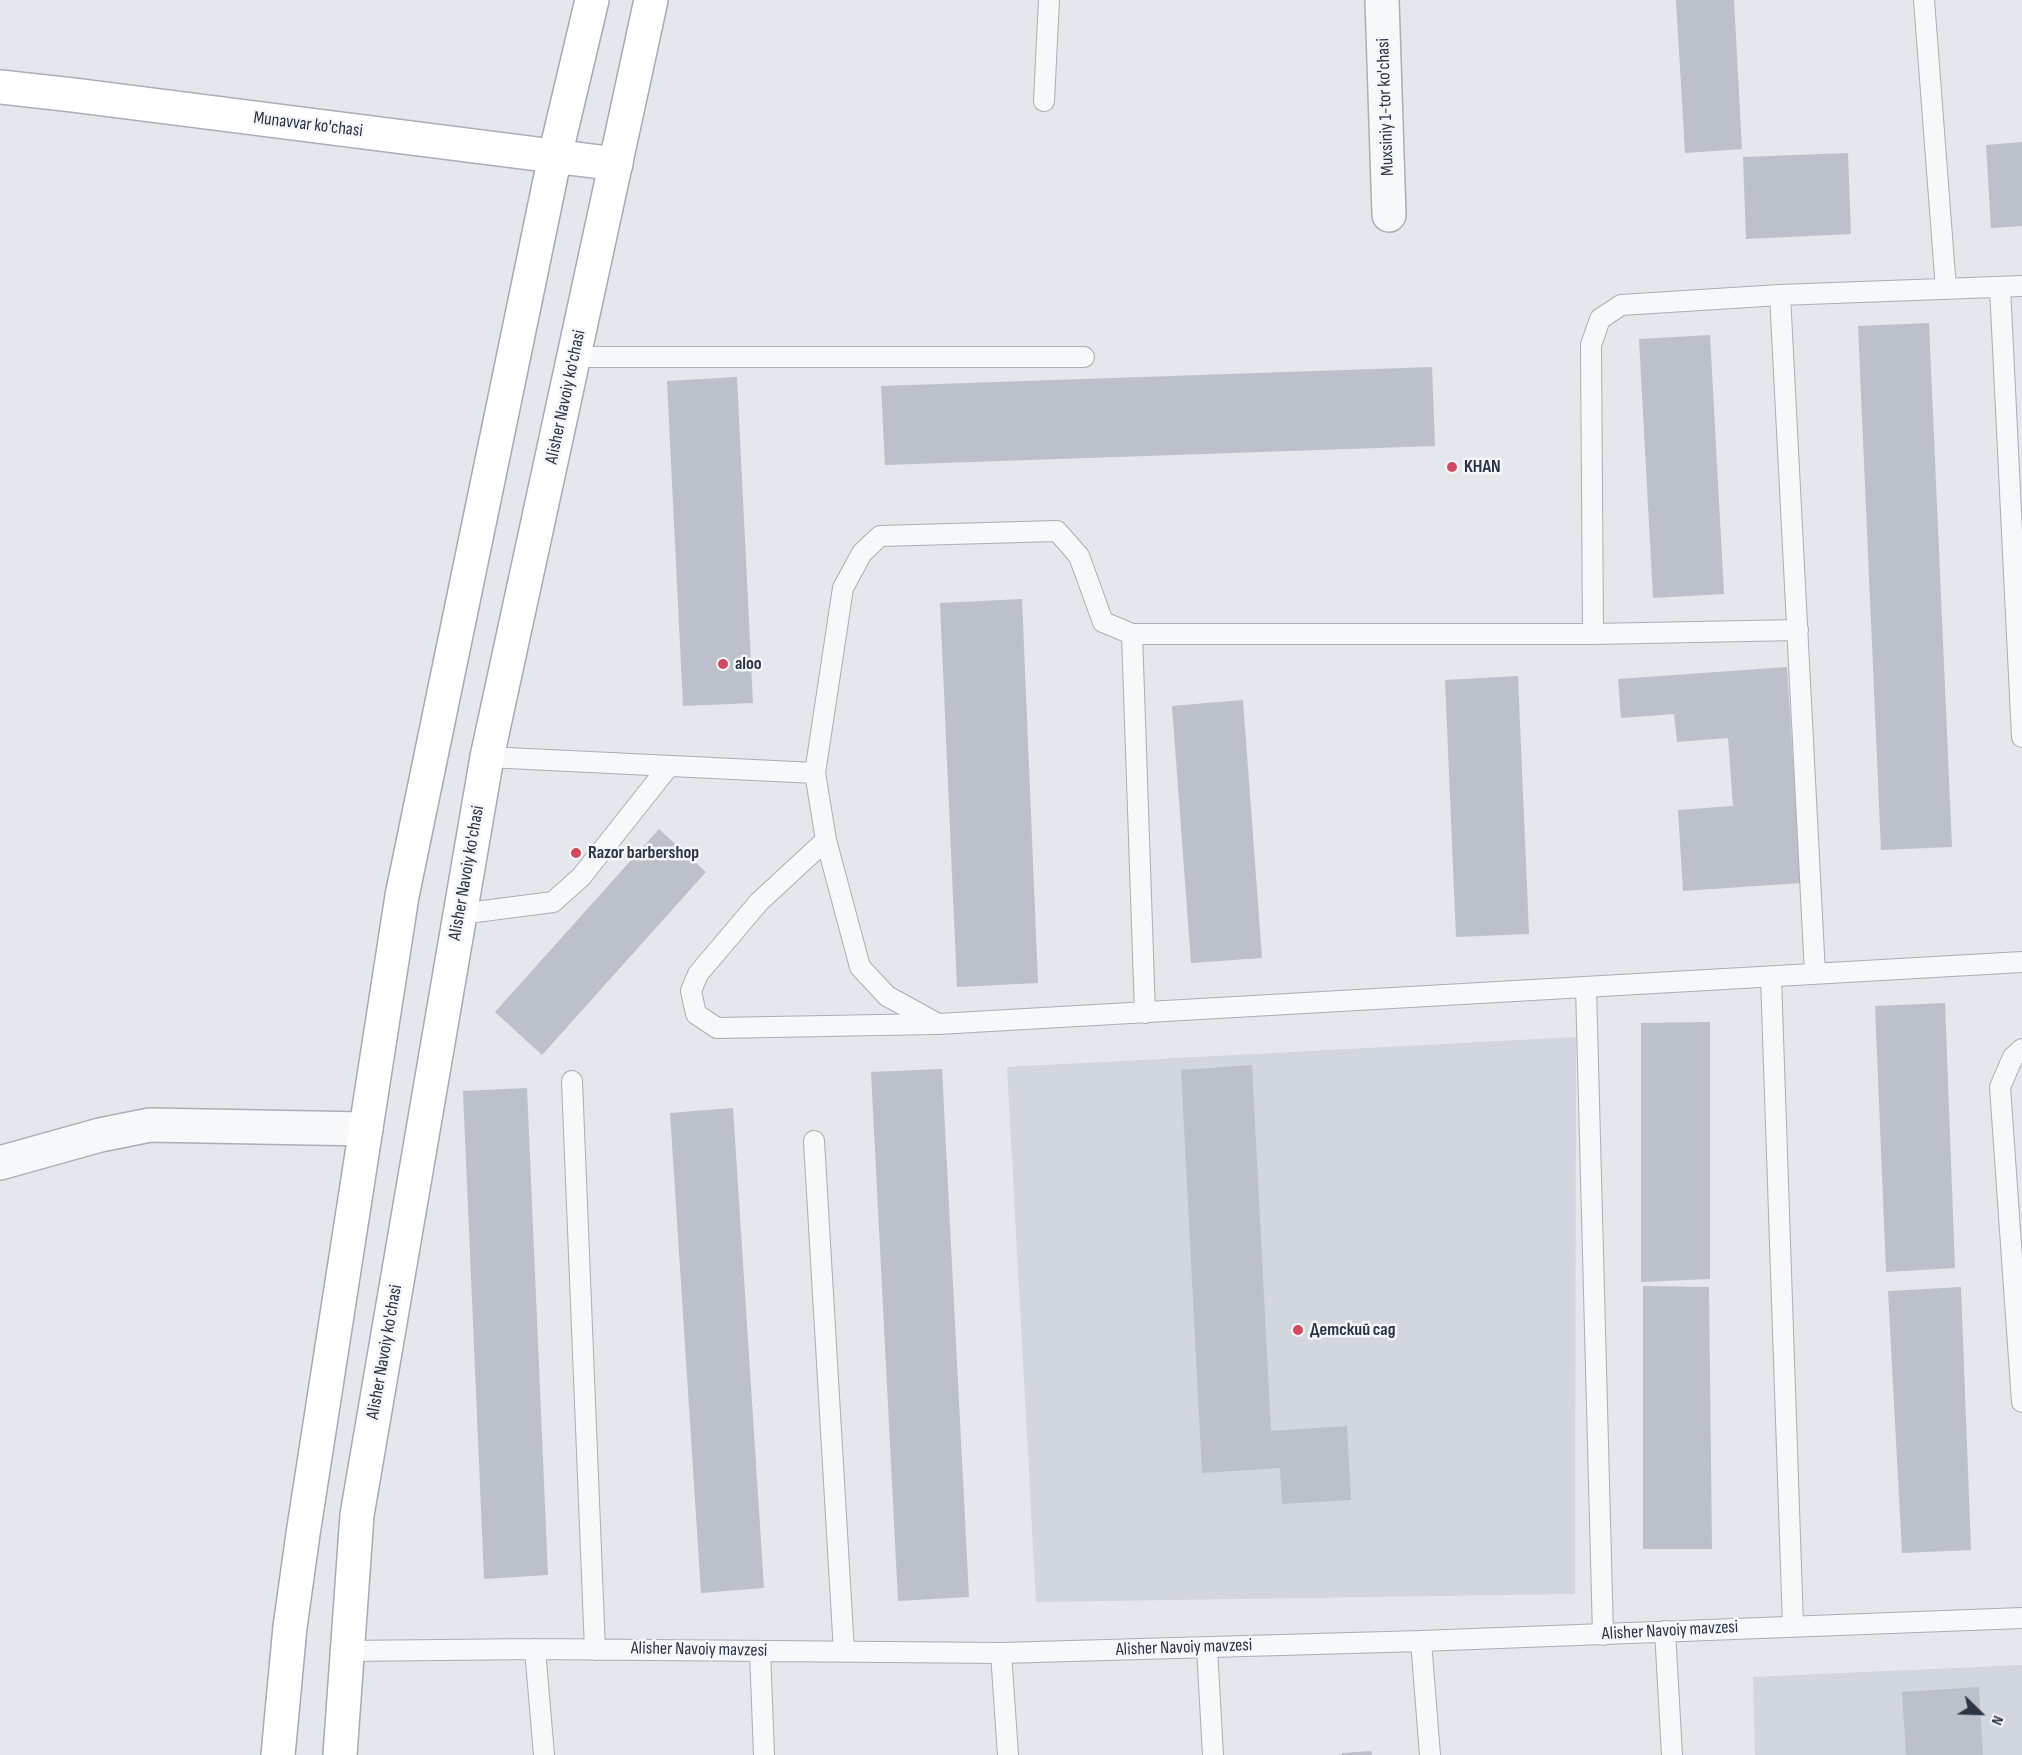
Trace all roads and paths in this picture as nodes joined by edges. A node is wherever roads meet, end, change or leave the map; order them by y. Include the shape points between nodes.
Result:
1 (592, 0) edge
2 (651, 0) edge
3 (1049, 0) edge
4 (1382, 0) edge
5 (1924, 0) edge
6 (0, 87) edge
7 (1044, 100) dead end
8 (555, 156) junction
9 (616, 164) junction
10 (1389, 215) dead end
11 (2022, 286) edge
12 (2000, 287) junction
13 (1946, 289) junction
14 (1780, 295) junction
15 (574, 357) junction
16 (1084, 357) dead end
17 (1798, 630) junction
18 (1132, 634) junction
19 (1593, 634) junction
20 (2022, 737) edge
21 (487, 757) junction
22 (669, 766) junction
23 (815, 773) junction
24 (826, 840) junction
25 (460, 914) junction
26 (2022, 962) edge
27 (1815, 974) junction
28 (1771, 976) junction
29 (1586, 987) junction
30 (1144, 1013) junction
31 (938, 1024) junction
32 (2022, 1049) edge
33 (572, 1081) dead end
34 (366, 1129) junction
35 (814, 1141) dead end
36 (0, 1163) edge
37 (2022, 1402) edge
38 (2022, 1618) edge
39 (1793, 1626) junction
40 (1665, 1630) junction
41 (1603, 1635) junction
42 (1420, 1641) junction
43 (1207, 1648) junction
44 (535, 1649) junction
45 (595, 1650) junction
46 (346, 1651) junction
47 (760, 1651) junction
48 (844, 1652) junction
49 (1001, 1653) junction
50 (278, 1755) edge
51 (340, 1755) edge
52 (544, 1755) edge
53 (764, 1755) edge
54 (1008, 1755) edge
55 (1213, 1755) edge
56 (1430, 1755) edge
57 (1672, 1755) edge

1 - 8 main road
2 - 9 main road, Alisher Navoiy ko'chasi
3 - 7 lane
4 - 10 street, Muxsiniy 1-tor ko'chasi
5 - 13 lane
6 - 8 main road, Munavvar ko'chasi
8 - 9 main road, Munavvar ko'chasi
8 - 34 main road via 402,896
9 - 15 main road, Alisher Navoiy ko'chasi
11 - 12 lane
12 - 13 lane
12 - 20 lane
13 - 14 lane
14 - 17 lane
14 - 19 lane via 1621,305 1600,319 1591,345
15 - 16 lane
15 - 21 main road, Alisher Navoiy ko'chasi
17 - 19 lane
17 - 27 lane
18 - 19 lane
18 - 23 lane via 1103,622 1079,556 1057,531 880,536 862,553 843,588
18 - 30 lane
21 - 22 lane
21 - 25 main road, Alisher Navoiy ko'chasi
22 - 23 lane
22 - 25 lane via 581,877 553,902
23 - 24 lane
24 - 31 lane via 860,967 887,996
24 - 31 lane via 759,902 698,974 691,991 696,1014 717,1028
25 - 46 main road, Alisher Navoiy ko'chasi via 357,1515
26 - 27 lane
27 - 28 lane
28 - 29 lane
28 - 39 lane
29 - 30 lane
29 - 41 lane
30 - 31 lane
32 - 37 lane via 2013,1057 2000,1087
33 - 45 lane
34 - 36 street via 150,1125
34 - 50 main road via 290,1627
35 - 48 lane
38 - 39 lane, Alisher Navoiy mavzesi
39 - 40 lane, Alisher Navoiy mavzesi
40 - 41 lane, Alisher Navoiy mavzesi
40 - 57 lane
41 - 42 lane, Alisher Navoiy mavzesi
42 - 43 lane, Alisher Navoiy mavzesi
42 - 56 lane
43 - 49 lane, Alisher Navoiy mavzesi
43 - 55 lane
44 - 45 lane, Alisher Navoiy mavzesi
44 - 46 lane, Alisher Navoiy mavzesi
44 - 52 lane
45 - 47 lane, Alisher Navoiy mavzesi
46 - 51 main road, Alisher Navoiy ko'chasi
47 - 48 lane, Alisher Navoiy mavzesi
47 - 53 lane
48 - 49 lane, Alisher Navoiy mavzesi
49 - 54 lane

